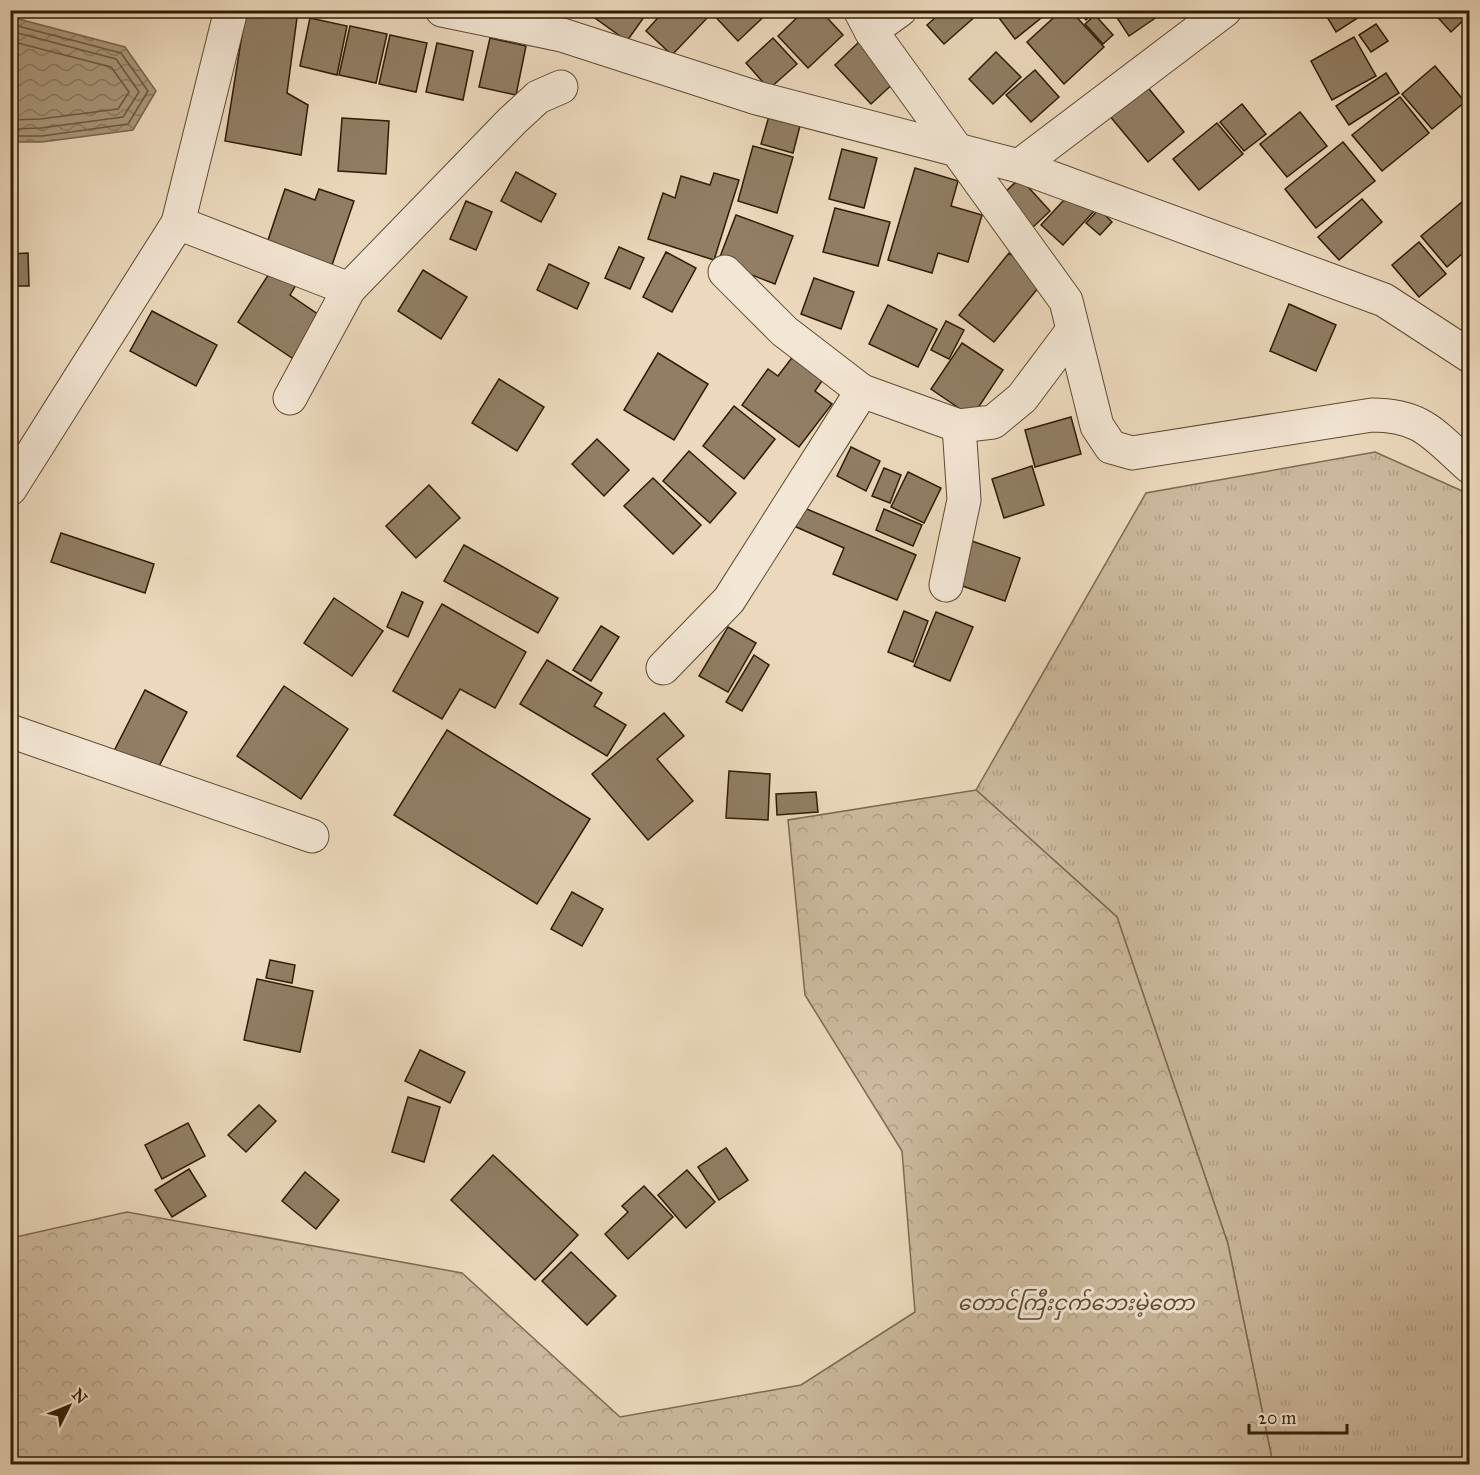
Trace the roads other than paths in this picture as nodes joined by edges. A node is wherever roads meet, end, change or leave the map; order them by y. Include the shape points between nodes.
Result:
1 (231, 10) edge
2 (441, 10) edge
3 (900, 10) edge
4 (1225, 10) edge
5 (865, 21) edge
6 (561, 87) dead end
7 (957, 150) junction
8 (1019, 166) junction
9 (178, 223) junction
10 (725, 272) dead end
11 (349, 289) junction
12 (1073, 330) junction
13 (1467, 351) edge
14 (862, 391) junction
15 (290, 398) dead end
16 (959, 426) junction
17 (1470, 467) edge
18 (10, 489) edge
19 (946, 585) dead end
20 (663, 668) dead end
21 (10, 731) edge
22 (312, 836) dead end

1 - 9 street
2 - 7 street via 562,35 758,98
3 - 5 street
4 - 8 street
5 - 7 street
6 - 11 street via 538,97 512,121
7 - 8 street
7 - 12 street via 1066,301
8 - 13 street via 1384,300
9 - 11 street
9 - 18 street
10 - 14 street via 784,331
11 - 15 street
12 - 16 street via 1022,398 993,422
12 - 17 street via 1097,426 1111,447 1132,453 1372,415 1396,415 1422,424
14 - 16 street
14 - 20 street via 729,600
16 - 19 street via 964,500
21 - 22 street

